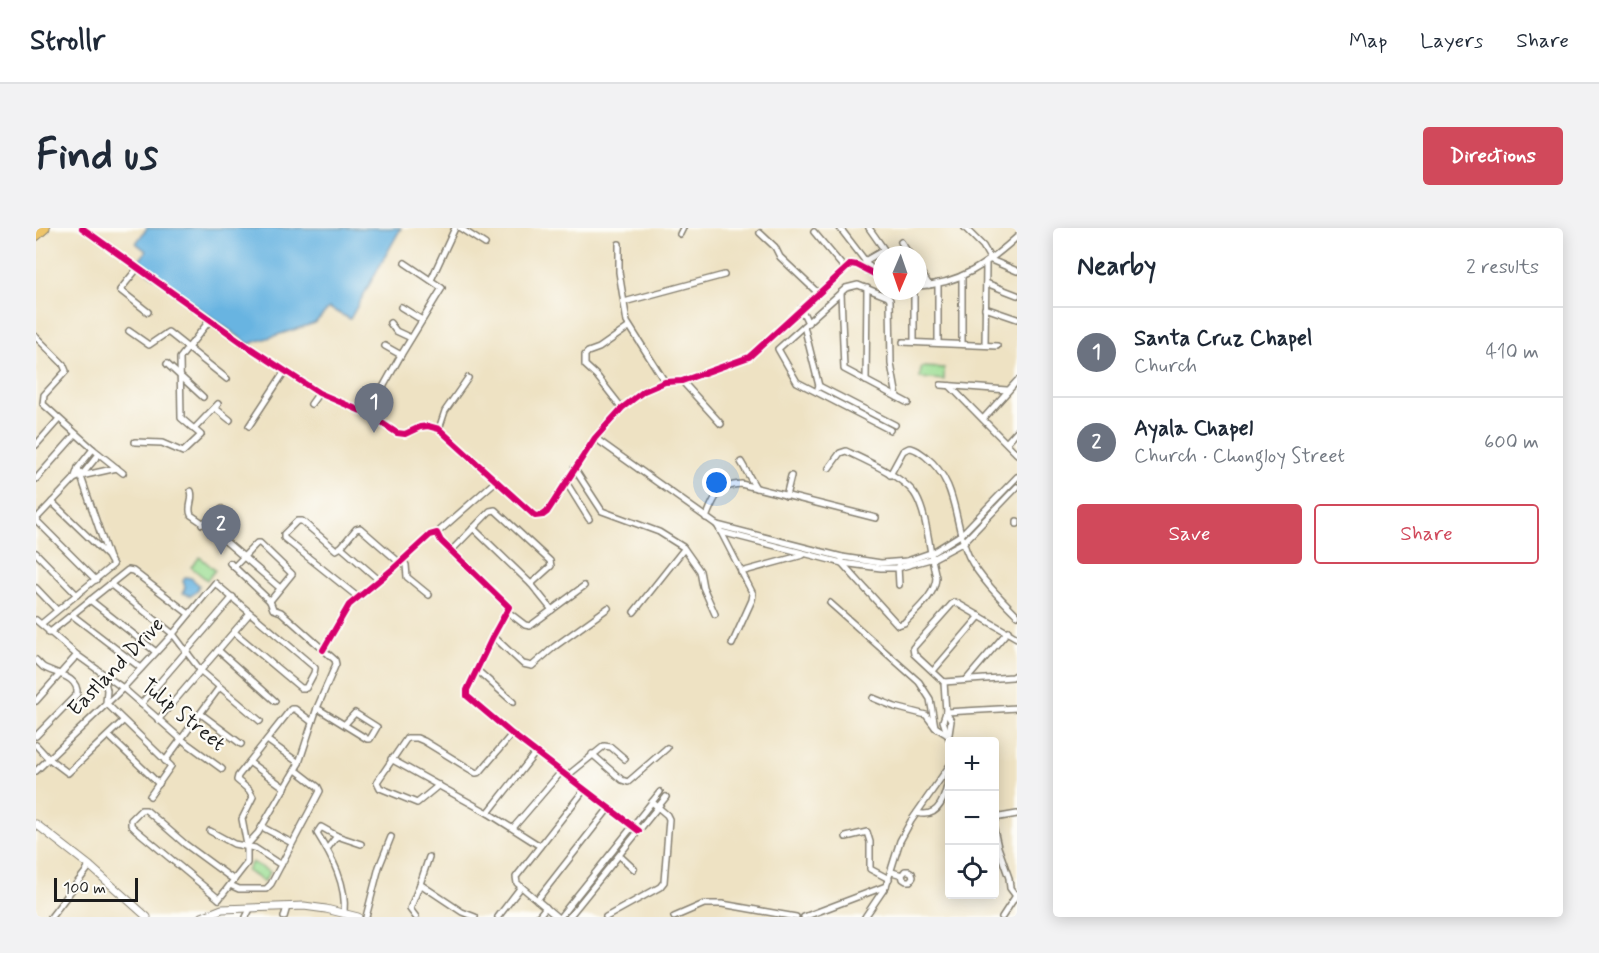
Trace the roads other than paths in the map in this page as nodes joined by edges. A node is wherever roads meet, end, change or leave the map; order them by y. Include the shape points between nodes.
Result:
1 (45, 228) edge
2 (82, 228) edge
3 (455, 228) edge
4 (460, 228) edge
5 (683, 228) edge
6 (840, 228) edge
7 (879, 228) edge
8 (965, 228) edge
9 (871, 231) edge
10 (814, 232) dead end
11 (760, 233) dead end
12 (680, 234) dead end
13 (36, 236) edge
14 (1017, 237) edge
15 (901, 242) dead end
16 (485, 244) dead end
17 (619, 244) dead end
18 (882, 246) edge
19 (904, 246) edge
20 (873, 258) edge
21 (865, 261) junction
22 (989, 262) junction
23 (405, 263) dead end
24 (137, 269) junction
25 (845, 269) junction
26 (873, 270) edge
27 (1017, 271) edge
28 (873, 273) edge
29 (724, 275) dead end
30 (962, 276) junction
31 (430, 280) junction
32 (927, 282) edge
33 (938, 283) junction
34 (986, 283) junction
35 (929, 285) joint
36 (867, 288) junction
37 (841, 292) junction
38 (818, 293) junction
39 (1017, 295) edge
40 (914, 300) edge
41 (624, 302) junction
42 (402, 307) dead end
43 (801, 308) junction
44 (985, 308) junction
45 (148, 312) dead end
46 (795, 314) junction
47 (1017, 319) edge
48 (210, 320) junction
49 (422, 320) junction
50 (390, 323) dead end
51 (804, 326) junction
52 (629, 327) junction
53 (129, 331) dead end
54 (36, 337) edge
55 (411, 338) junction
56 (903, 342) dead end
57 (914, 342) junction
58 (938, 344) junction
59 (962, 344) junction
60 (985, 345) junction
61 (385, 346) dead end
62 (996, 346) dead end
63 (189, 348) junction
64 (401, 355) junction
65 (167, 364) dead end
66 (285, 371) junction
67 (180, 375) junction
68 (468, 378) dead end
69 (227, 379) dead end
70 (682, 381) junction
71 (866, 381) junction
72 (1017, 381) edge
73 (665, 382) junction
74 (940, 386) dead end
75 (950, 386) junction
76 (817, 388) junction
77 (1007, 390) junction
78 (319, 393) junction
79 (203, 397) dead end
80 (897, 397) junction
81 (908, 403) dead end
82 (311, 404) dead end
83 (622, 408) junction
84 (368, 414) junction
85 (59, 419) junction
86 (983, 419) junction
87 (230, 420) dead end
88 (721, 424) dead end
89 (895, 425) dead end
90 (249, 426) dead end
91 (194, 429) junction
92 (439, 429) junction
93 (890, 430) dead end
94 (1017, 431) edge
95 (76, 434) junction
96 (595, 438) junction
97 (135, 442) dead end
98 (1006, 442) junction
99 (36, 445) edge
100 (93, 449) junction
101 (99, 454) junction
102 (1017, 454) edge
103 (741, 462) dead end
104 (78, 468) junction
105 (117, 468) junction
106 (574, 468) junction
107 (829, 468) dead end
108 (123, 473) dead end
109 (890, 475) junction
110 (81, 476) junction
111 (791, 476) dead end
112 (1017, 477) edge
113 (36, 479) edge
114 (74, 479) junction
115 (496, 481) junction
116 (566, 482) junction
117 (1017, 487) edge
118 (756, 488) junction
119 (190, 491) dead end
120 (786, 496) junction
121 (52, 502) junction
122 (993, 502) junction
123 (36, 506) edge
124 (998, 507) junction
125 (222, 509) dead end
126 (43, 511) junction
127 (706, 518) junction
128 (876, 518) dead end
129 (36, 519) edge
130 (590, 519) dead end
131 (202, 524) junction
132 (717, 525) junction
133 (473, 528) junction
134 (722, 532) junction
135 (437, 533) junction
136 (962, 534) junction
137 (964, 542) junction
138 (340, 547) junction
139 (684, 549) junction
140 (451, 551) junction
141 (806, 552) junction
142 (36, 553) edge
143 (108, 556) junction
144 (931, 556) junction
145 (243, 557) junction
146 (842, 560) junction
147 (402, 562) junction
148 (898, 565) junction
149 (741, 572) junction
150 (96, 580) junction
151 (379, 580) junction
152 (110, 584) junction
153 (531, 584) junction
154 (900, 585) dead end
155 (584, 586) dead end
156 (36, 588) edge
157 (280, 588) junction
158 (77, 595) junction
159 (429, 595) dead end
160 (233, 597) junction
161 (359, 598) junction
162 (90, 600) junction
163 (270, 601) junction
164 (830, 603) dead end
165 (608, 608) dead end
166 (57, 610) junction
167 (552, 610) junction
168 (508, 612) junction
169 (634, 612) dead end
170 (250, 613) junction
171 (189, 614) junction
172 (715, 614) dead end
173 (72, 615) junction
174 (1017, 615) edge
175 (980, 616) junction
176 (38, 622) edge
177 (1008, 631) junction
178 (234, 632) junction
179 (49, 633) junction
180 (173, 634) junction
181 (493, 636) junction
182 (1017, 638) edge
183 (732, 644) dead end
184 (218, 650) junction
185 (323, 650) junction
186 (156, 652) junction
187 (187, 653) junction
188 (77, 655) junction
189 (36, 660) edge
190 (141, 668) junction
191 (477, 670) junction
192 (201, 671) junction
193 (933, 671) junction
194 (103, 673) junction
195 (61, 674) junction
196 (1017, 674) edge
197 (967, 679) junction
198 (944, 682) junction
199 (123, 688) junction
200 (219, 688) junction
201 (873, 699) dead end
202 (275, 700) dead end
203 (36, 701) edge
204 (513, 702) dead end
205 (106, 703) junction
206 (141, 704) junction
207 (317, 708) junction
208 (1017, 708) edge
209 (946, 712) junction
210 (201, 714) junction
211 (158, 720) junction
212 (260, 721) dead end
213 (123, 722) junction
214 (312, 722) junction
215 (345, 724) junction
216 (935, 727) junction
217 (512, 734) junction
218 (36, 736) edge
219 (109, 736) junction
220 (949, 737) edge
221 (181, 739) junction
222 (267, 740) junction
223 (241, 744) dead end
224 (36, 745) edge
225 (668, 748) dead end
226 (536, 752) junction
227 (592, 754) junction
228 (48, 758) junction
229 (391, 759) junction
230 (625, 759) dead end
231 (165, 760) junction
232 (249, 762) junction
233 (299, 763) junction
234 (222, 769) dead end
235 (296, 770) junction
236 (36, 771) edge
237 (945, 772) edge
238 (564, 774) junction
239 (159, 784) junction
240 (439, 785) junction
241 (285, 788) junction
242 (584, 790) junction
243 (660, 792) dead end
244 (150, 796) dead end
245 (666, 797) dead end
246 (945, 801) edge
247 (652, 802) junction
248 (658, 807) junction
249 (609, 808) junction
250 (488, 813) junction
251 (917, 813) junction
252 (1017, 814) edge
253 (999, 817) edge
254 (36, 824) edge
255 (262, 826) junction
256 (632, 826) junction
257 (513, 828) junction
258 (210, 831) dead end
259 (639, 831) junction
260 (337, 836) junction
261 (391, 837) dead end
262 (846, 837) dead end
263 (292, 843) junction
264 (361, 844) dead end
265 (248, 845) junction
266 (998, 845) edge
267 (540, 846) junction
268 (327, 849) junction
269 (429, 856) dead end
270 (620, 856) junction
271 (281, 865) junction
272 (90, 866) junction
273 (634, 868) dead end
274 (892, 872) junction
275 (902, 875) dead end
276 (889, 879) junction
277 (232, 882) junction
278 (420, 884) junction
279 (886, 886) junction
280 (521, 887) junction
281 (1016, 895) edge
282 (219, 899) junction
283 (537, 900) junction
284 (287, 907) junction
285 (546, 907) junction
286 (222, 909) junction
287 (250, 909) junction
288 (344, 913) junction
289 (562, 916) edge
290 (51, 917) edge
291 (147, 917) edge
292 (202, 917) edge
293 (246, 917) edge
294 (284, 917) edge
295 (358, 917) edge
296 (366, 917) edge
297 (416, 917) edge
298 (476, 917) edge
299 (498, 917) edge
300 (538, 917) edge
301 (606, 917) edge
302 (674, 917) edge
303 (796, 917) edge
304 (804, 917) edge
305 (865, 917) edge
306 (1002, 917) edge

1 - 13 main road
2 - 24 street
3 - 31 street
4 - 16 street
5 - 12 street
6 - 21 street
7 - 9 street
8 - 22 street via 983,246
9 - 18 street
10 - 25 street
11 - 38 street
14 - 22 street
15 - 19 street
17 - 41 street
20 - 21 street
21 - 26 street
22 - 27 street
22 - 30 street
22 - 34 street
23 - 31 street
24 - 45 street via 120,290
24 - 48 street
25 - 28 street via 851,264
25 - 38 street
29 - 41 street
30 - 33 street
30 - 59 street
31 - 49 street via 442,288
32 - 35 street
33 - 35 street
33 - 58 street
34 - 39 street
34 - 44 street
36 - 37 street via 853,285
36 - 71 street
36 - 80 street via 890,300 891,364
37 - 51 street
37 - 71 street via 845,370
38 - 43 street
40 - 57 street
41 - 52 street
42 - 49 street
43 - 46 street
43 - 51 street
44 - 47 street
44 - 60 street
46 - 51 street
46 - 70 street via 749,357
48 - 63 street
48 - 66 street
49 - 55 street
50 - 55 street via 396,331
51 - 76 street
51 - 76 street via 778,352 796,381
52 - 73 street
52 - 83 street via 588,352 584,360
53 - 63 street via 149,345 168,332
54 - 85 street via 65,368 64,375 42,401
55 - 64 street
56 - 57 street
57 - 58 street
58 - 59 street
59 - 60 street
60 - 62 street
61 - 64 street
63 - 67 street via 180,358
63 - 69 street
64 - 84 street
65 - 67 street
66 - 78 street
66 - 90 street
67 - 79 street
67 - 91 street via 181,418
68 - 92 street via 445,411
70 - 73 street
70 - 88 street
71 - 80 street
72 - 77 street
73 - 83 street
74 - 75 street
75 - 77 street
75 - 86 street
76 - 89 street
76 - 93 street
77 - 86 street
78 - 82 street
78 - 84 street
80 - 81 street
83 - 96 street
84 - 92 street via 399,434 420,427
85 - 95 street
85 - 99 street
86 - 98 street
87 - 91 street via 217,406
91 - 97 street via 201,435 183,452 162,442
92 - 115 street
94 - 98 street
95 - 100 street
95 - 113 street
96 - 106 street
96 - 127 street
98 - 102 street
100 - 101 street
100 - 104 street
101 - 105 street
101 - 110 street
103 - 118 street
104 - 110 street
104 - 114 street
105 - 108 street
105 - 110 street
106 - 116 street
106 - 139 street via 602,511 664,534
107 - 109 street via 840,453 846,452
109 - 136 street via 903,451 909,448 926,457 947,480
109 - 144 street via 906,484 916,496
110 - 114 street
110 - 143 street
111 - 120 street
112 - 122 street
114 - 121 street
115 - 116 street via 535,516 547,512
115 - 135 street
116 - 130 street
117 - 124 street
118 - 120 street
118 - 127 street via 741,484 721,490
119 - 131 street via 190,514
120 - 128 street
121 - 126 street
121 - 143 street
122 - 124 street
122 - 136 street
123 - 126 street
124 - 137 street
125 - 131 street
126 - 129 street
127 - 132 street
129 - 150 street
131 - 145 street
132 - 134 street
132 - 141 street
133 - 140 street
133 - 153 street
133 - 153 street via 494,510 550,561 550,566
134 - 141 street
134 - 149 street
135 - 140 street
135 - 147 street
136 - 137 street
136 - 144 street
137 - 144 street
137 - 174 street via 970,559
138 - 147 street via 360,528
138 - 151 street
138 - 161 street via 334,550 300,520 283,536
139 - 169 street
139 - 172 street via 700,571
140 - 168 street via 508,605
141 - 146 street
141 - 149 street
142 - 158 street
143 - 150 street via 113,565
144 - 146 street via 936,584 930,595 898,625
144 - 148 street
145 - 157 street
145 - 157 street via 260,543 292,574
145 - 163 street via 232,565
146 - 148 street
147 - 151 street
147 - 159 street via 407,577
148 - 154 street
149 - 183 street via 753,594
150 - 158 street
151 - 161 street
152 - 162 street
152 - 171 street via 132,570
152 - 180 street
153 - 167 street
155 - 167 street
156 - 166 street
157 - 163 street
158 - 166 street
160 - 170 street
160 - 171 street, Eastland Drive via 217,583 213,584
160 - 187 street
161 - 185 street via 347,608
162 - 173 street
162 - 186 street
163 - 185 street via 273,609
164 - 216 street via 919,682 930,699
165 - 181 street via 532,666 523,664
166 - 176 street
167 - 168 street via 530,626
168 - 181 street
170 - 178 street
170 - 178 street via 315,668 306,688 301,688
171 - 180 street, Eastland Drive
173 - 179 street
173 - 190 street
175 - 177 street
175 - 193 street
175 - 193 street via 954,603 913,648 914,654
176 - 179 street, Tulip Street
177 - 182 street
177 - 197 street
178 - 184 street
179 - 188 street, Tulip Street
180 - 186 street, Eastland Drive
180 - 187 street
181 - 191 street
184 - 192 street
184 - 202 street
185 - 207 street via 336,662
186 - 190 street, Eastland Drive
187 - 192 street
187 - 206 street
188 - 194 street, Tulip Street
188 - 195 street
189 - 195 street
190 - 199 street, Eastland Drive
191 - 204 street
191 - 217 street via 467,696
192 - 200 street
192 - 211 street
193 - 198 street
194 - 199 street, Tulip Street
194 - 205 street
195 - 203 street
195 - 218 street via 75,684 77,694
196 - 197 street
197 - 198 street
198 - 209 street
199 - 205 street, Eastland Drive
199 - 206 street, Tulip Street
200 - 210 street
200 - 212 street
201 - 216 street via 926,715
205 - 213 street
205 - 228 street, Eastland Drive
206 - 211 street, Tulip Street
207 - 214 street
207 - 215 street
208 - 209 street
209 - 220 street via 943,721
210 - 221 street
210 - 223 street
211 - 221 street, Tulip Street
213 - 219 street
213 - 231 street
214 - 222 street via 293,708
214 - 233 street
215 - 215 street via 355,713 377,727 369,740
216 - 220 street
217 - 226 street
217 - 229 street via 476,773 417,738 406,738
219 - 228 street via 70,772
219 - 239 street
221 - 231 street
221 - 234 street, Tulip Street
222 - 232 street
222 - 233 street
224 - 228 street
225 - 227 street via 628,782
226 - 238 street
226 - 250 street
227 - 230 street via 607,746
227 - 238 street
228 - 236 street, Eastland Drive
229 - 240 street
229 - 240 street via 377,779 380,788 417,803
231 - 239 street via 171,768
232 - 241 street
232 - 265 street via 237,779 253,797 242,819
233 - 235 street
235 - 241 street
235 - 263 street via 320,791
237 - 251 street
238 - 242 street
238 - 257 street
239 - 244 street
240 - 250 street
241 - 255 street
242 - 249 street
242 - 267 street
243 - 247 street
245 - 248 street
246 - 251 street via 928,814
247 - 248 street
247 - 256 street
248 - 259 street
248 - 301 street via 669,819 664,882
249 - 256 street
249 - 283 street
250 - 257 street
251 - 274 street via 900,841
252 - 253 street
254 - 272 street
255 - 263 street
255 - 265 street
256 - 259 street
256 - 289 street
257 - 267 street
258 - 265 street via 234,844
259 - 270 street
260 - 264 street
260 - 268 street
260 - 268 street via 321,827 317,834
261 - 296 street
262 - 276 street via 867,832 870,869
263 - 271 street
265 - 271 street
265 - 277 street via 247,863
266 - 281 street via 1010,888
267 - 280 street via 516,877
268 - 288 street via 343,887
269 - 278 street
270 - 273 street
270 - 289 street
271 - 277 street via 267,889 239,889
272 - 290 street
272 - 291 street
274 - 275 street
274 - 276 street
276 - 279 street
277 - 282 street
277 - 282 street via 146,810 131,820 132,827
278 - 297 street via 410,909
278 - 298 street
279 - 304 street
279 - 305 street
280 - 283 street
280 - 299 street
281 - 306 street
282 - 286 street
283 - 285 street
284 - 287 street
284 - 288 street
284 - 294 street
285 - 289 street
285 - 300 street
286 - 287 street
286 - 292 street
287 - 293 street
288 - 295 street
302 - 303 street via 704,904

